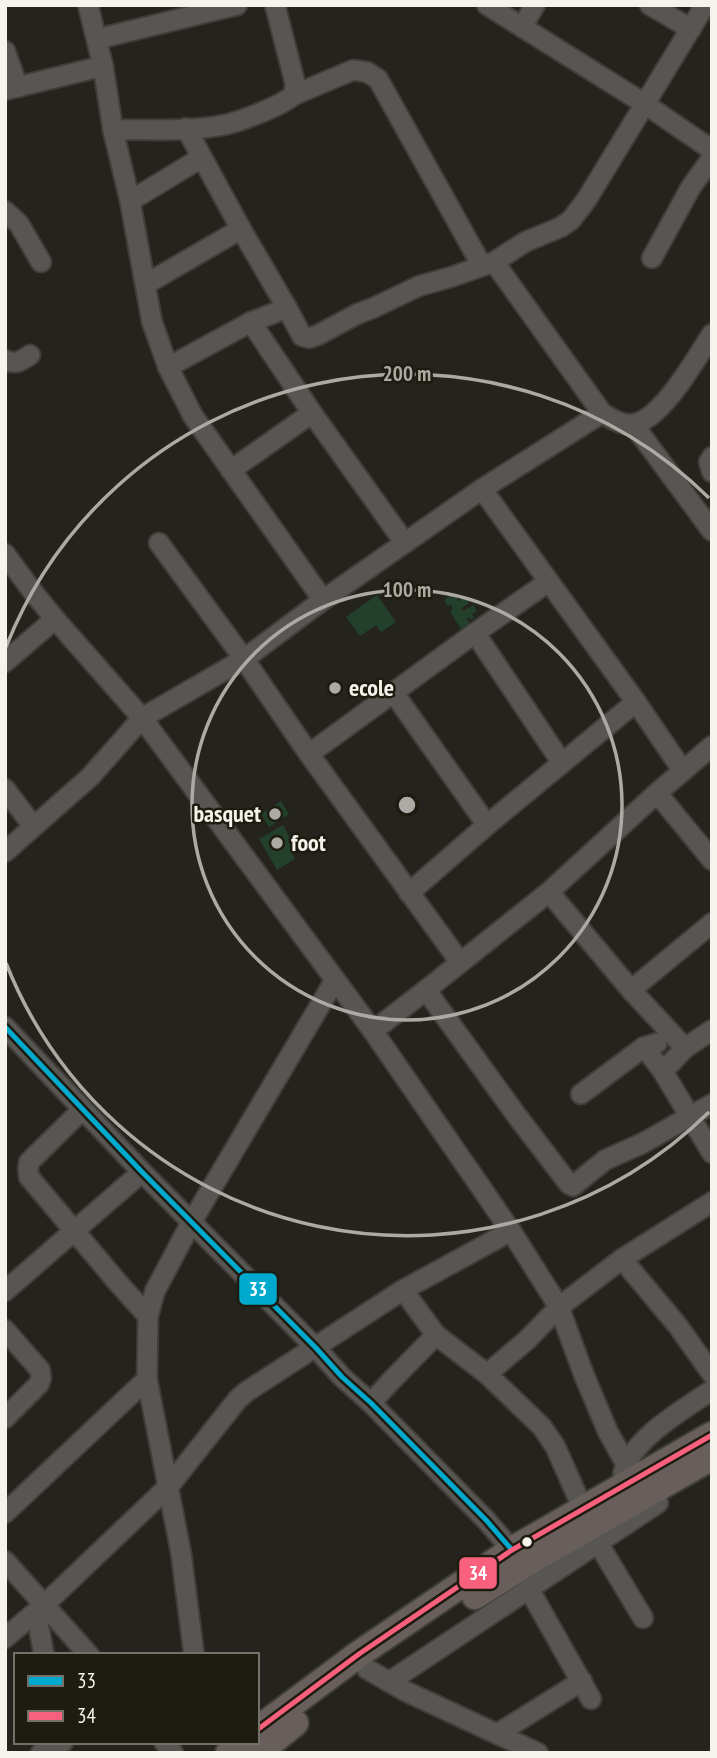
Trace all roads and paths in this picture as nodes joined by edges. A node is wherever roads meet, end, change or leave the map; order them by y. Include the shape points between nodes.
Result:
1 (88, 5) edge
2 (237, 5) edge
3 (275, 5) edge
4 (487, 5) edge
5 (535, 5) edge
6 (650, 5) edge
7 (705, 5) edge
8 (522, 27) junction
9 (691, 29) junction
10 (97, 39) junction
11 (5, 51) edge
12 (103, 66) junction
13 (11, 89) edge
14 (294, 95) junction
15 (645, 104) junction
16 (186, 128) junction
17 (113, 130) junction
18 (712, 150) edge
19 (201, 158) junction
20 (712, 158) edge
21 (130, 201) junction
22 (5, 211) edge
23 (241, 229) junction
24 (652, 258) dead end
25 (41, 262) dead end
26 (488, 264) junction
27 (146, 284) junction
28 (287, 308) junction
29 (251, 322) junction
30 (712, 334) edge
31 (30, 355) dead end
32 (5, 360) edge
33 (168, 367) junction
34 (312, 413) junction
35 (602, 413) junction
36 (633, 424) junction
37 (712, 457) edge
38 (231, 470) junction
39 (712, 472) edge
40 (482, 489) junction
41 (712, 531) edge
42 (159, 543) dead end
43 (405, 543) junction
44 (5, 554) edge
45 (548, 582) junction
46 (323, 600) junction
47 (55, 619) junction
48 (475, 633) junction
49 (244, 659) junction
50 (5, 662) edge
51 (393, 692) junction
52 (636, 702) junction
53 (142, 718) junction
54 (712, 746) edge
55 (309, 754) junction
56 (562, 763) junction
57 (683, 771) junction
58 (5, 789) edge
59 (657, 793) junction
60 (487, 825) junction
61 (33, 826) junction
62 (5, 852) edge
63 (712, 860) edge
64 (549, 892) junction
65 (409, 893) junction
66 (712, 923) edge
67 (460, 962) junction
68 (335, 980) junction
69 (426, 990) junction
70 (631, 990) junction
71 (5, 1027) edge
72 (712, 1030) edge
73 (373, 1031) junction
74 (680, 1043) junction
75 (644, 1047) junction
76 (662, 1070) junction
77 (580, 1094) dead end
78 (712, 1104) edge
79 (82, 1110) junction
80 (690, 1117) junction
81 (712, 1153) edge
82 (142, 1172) junction
83 (712, 1202) edge
84 (191, 1223) junction
85 (511, 1231) junction
86 (75, 1232) junction
87 (622, 1259) junction
88 (403, 1290) junction
89 (5, 1291) edge
90 (559, 1307) junction
91 (148, 1315) junction
92 (5, 1330) edge
93 (436, 1335) junction
94 (316, 1348) junction
95 (487, 1374) junction
96 (712, 1374) edge
97 (147, 1379) junction
98 (712, 1390) edge
99 (371, 1403) junction
100 (5, 1418) edge
101 (712, 1435) edge
102 (712, 1457) edge
103 (623, 1476) junction
104 (169, 1486) junction
105 (657, 1503) dead end
106 (583, 1509) junction
107 (5, 1513) edge
108 (598, 1543) junction
109 (512, 1550) junction
110 (5, 1561) edge
111 (529, 1589) junction
112 (40, 1608) junction
113 (643, 1618) dead end
114 (5, 1638) edge
115 (44, 1653) edge
116 (87, 1653) edge
117 (194, 1653) edge
118 (378, 1676) junction
119 (259, 1729) edge
120 (497, 1734) junction
121 (62, 1745) edge
122 (41, 1753) edge
123 (258, 1753) edge
124 (538, 1753) edge

1 - 10 street
2 - 10 street
3 - 14 street
4 - 8 street
5 - 8 street
6 - 9 street
7 - 9 street
8 - 15 street
9 - 15 street
10 - 12 street
11 - 13 street
12 - 13 street
12 - 17 street
14 - 16 street via 243,120
14 - 26 street via 353,70 378,79
15 - 18 street
15 - 26 street via 571,220
16 - 17 street
16 - 19 street
17 - 21 street
19 - 21 street
19 - 23 street
20 - 24 street
21 - 27 street
22 - 25 street via 19,224
23 - 27 street
23 - 28 street
26 - 28 street via 406,291 309,338 302,336
26 - 35 street
27 - 33 street via 152,321
28 - 29 street
29 - 33 street
29 - 34 street
30 - 36 street via 669,398
31 - 32 street via 19,362
33 - 38 street via 192,416
34 - 38 street
34 - 43 street
35 - 36 street
35 - 40 street
36 - 41 street
37 - 39 street
38 - 46 street
40 - 43 street
40 - 45 street
42 - 49 street
43 - 46 street
44 - 47 street
45 - 48 street
45 - 52 street
46 - 49 street
47 - 50 street
47 - 53 street
48 - 51 street
48 - 56 street
49 - 53 street
49 - 55 street
51 - 55 street
51 - 60 street
52 - 56 street
52 - 57 street
53 - 61 street via 90,777
53 - 68 street
54 - 57 street
55 - 65 street
56 - 60 street
57 - 59 street
58 - 61 street
59 - 63 street
59 - 64 street
60 - 65 street
61 - 62 street
64 - 67 street
64 - 70 street
65 - 67 street
66 - 70 street
67 - 69 street
68 - 73 street
68 - 84 street
69 - 73 street
69 - 80 street via 573,1186 606,1160
70 - 74 street
71 - 79 street
72 - 74 street
73 - 85 street
74 - 75 street
74 - 76 street via 671,1063
75 - 76 street
75 - 77 street
76 - 80 street
78 - 80 street
79 - 82 street
79 - 86 street via 29,1162 28,1169 29,1177
80 - 81 street
82 - 84 street
82 - 86 street
83 - 87 street
84 - 91 street via 155,1291
84 - 94 street
85 - 88 street
85 - 90 street
86 - 89 street
86 - 91 street
87 - 90 street
87 - 96 street
88 - 93 street
88 - 94 street
90 - 95 street
90 - 103 street
91 - 97 street
92 - 100 street via 40,1370 41,1378
93 - 95 street
93 - 99 street
94 - 99 street
94 - 104 street via 238,1399
95 - 106 street via 542,1427
97 - 104 street
97 - 107 street
98 - 103 street via 649,1435
99 - 109 street
101 - 103 highway
102 - 118 highway via 461,1604
103 - 106 highway
104 - 112 street
104 - 117 street
105 - 108 street
106 - 109 highway
108 - 111 street
108 - 113 street
109 - 119 highway
110 - 112 street
111 - 118 street
111 - 120 street via 587,1690
112 - 114 street
112 - 115 street
112 - 116 street
118 - 120 street
118 - 123 highway via 323,1701
120 - 124 street
121 - 122 street

